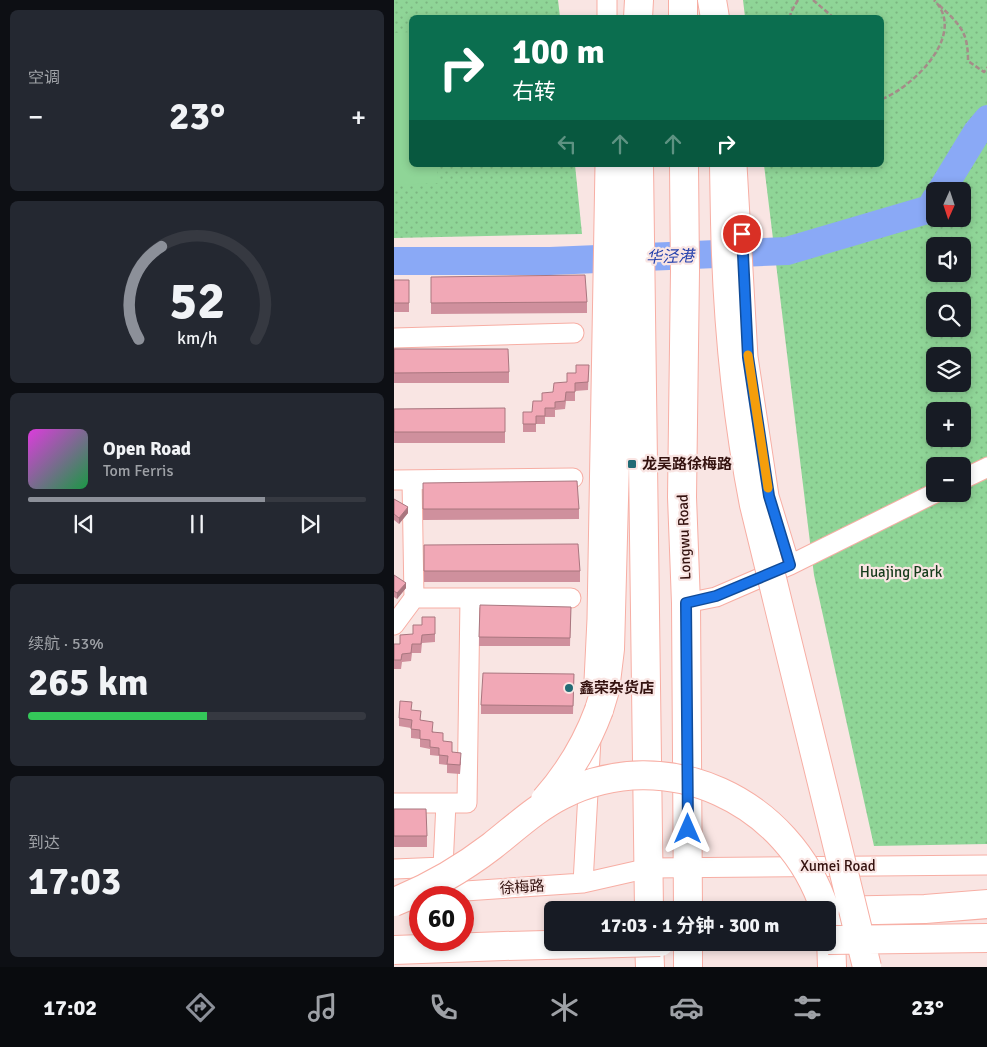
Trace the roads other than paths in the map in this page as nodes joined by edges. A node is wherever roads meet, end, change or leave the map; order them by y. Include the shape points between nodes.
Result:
1 (607, 0) edge
2 (639, 0) edge
3 (683, 0) edge
4 (712, 0) edge
5 (723, 0) edge
6 (607, 15) edge
7 (638, 15) edge
8 (683, 15) edge
9 (714, 15) edge
10 (725, 15) edge
11 (606, 167) edge
12 (623, 167) edge
13 (638, 167) edge
14 (684, 167) edge
15 (724, 167) edge
16 (738, 167) edge
17 (622, 229) junction
18 (574, 333) dead end
19 (394, 338) edge
20 (987, 467) edge
21 (971, 475) edge
22 (573, 478) dead end
23 (403, 480) edge
24 (926, 497) edge
25 (790, 565) junction
26 (414, 598) junction
27 (571, 598) dead end
28 (470, 599) junction
29 (686, 603) junction
30 (394, 625) edge
31 (394, 803) edge
32 (446, 803) junction
33 (530, 815) junction
34 (987, 865) edge
35 (688, 866) junction
36 (648, 868) junction
37 (394, 869) edge
38 (583, 883) junction
39 (394, 896) edge
40 (649, 901) edge
41 (688, 901) edge
42 (822, 901) edge
43 (394, 902) edge
44 (987, 904) edge
45 (836, 911) edge
46 (987, 938) edge
47 (836, 940) edge
48 (544, 945) edge
49 (394, 950) edge
50 (649, 951) edge
51 (688, 951) edge
52 (831, 951) edge
53 (650, 967) edge
54 (688, 967) edge
55 (832, 967) edge
56 (867, 967) edge

1 - 6 street
2 - 7 main road
3 - 8 main road
4 - 9 main road
5 - 10 street
11 - 17 street
12 - 17 main road
13 - 17 main road
14 - 29 main road, Longwu Road via 682,497
15 - 56 main road, bridge via 730,344 752,495
16 - 25 street via 748,357 769,496
17 - 33 main road, bridge via 608,670 599,710 583,748 559,784
17 - 36 main road via 640,273
17 - 38 street via 603,273 597,619
18 - 19 street
20 - 21 street
22 - 23 street
23 - 26 street
24 - 25 street
25 - 29 street via 716,596
26 - 28 street
26 - 30 street
27 - 28 street
28 - 32 street via 467,803
29 - 35 main road, Longwu Road
31 - 32 street
32 - 37 street via 442,867
33 - 42 main road, bridge via 564,794 616,778 663,777 703,785 740,802 774,826 800,858
33 - 43 main road, bridge via 470,862
34 - 35 street, Xumei Road
35 - 36 street, Xumei Road
35 - 41 main road, Longwu Road
36 - 38 street, 徐梅路
36 - 40 main road
38 - 39 street, 徐梅路
44 - 45 main road
46 - 47 main road, bridge
48 - 49 main road, bridge
50 - 53 main road
51 - 54 main road
52 - 55 main road

